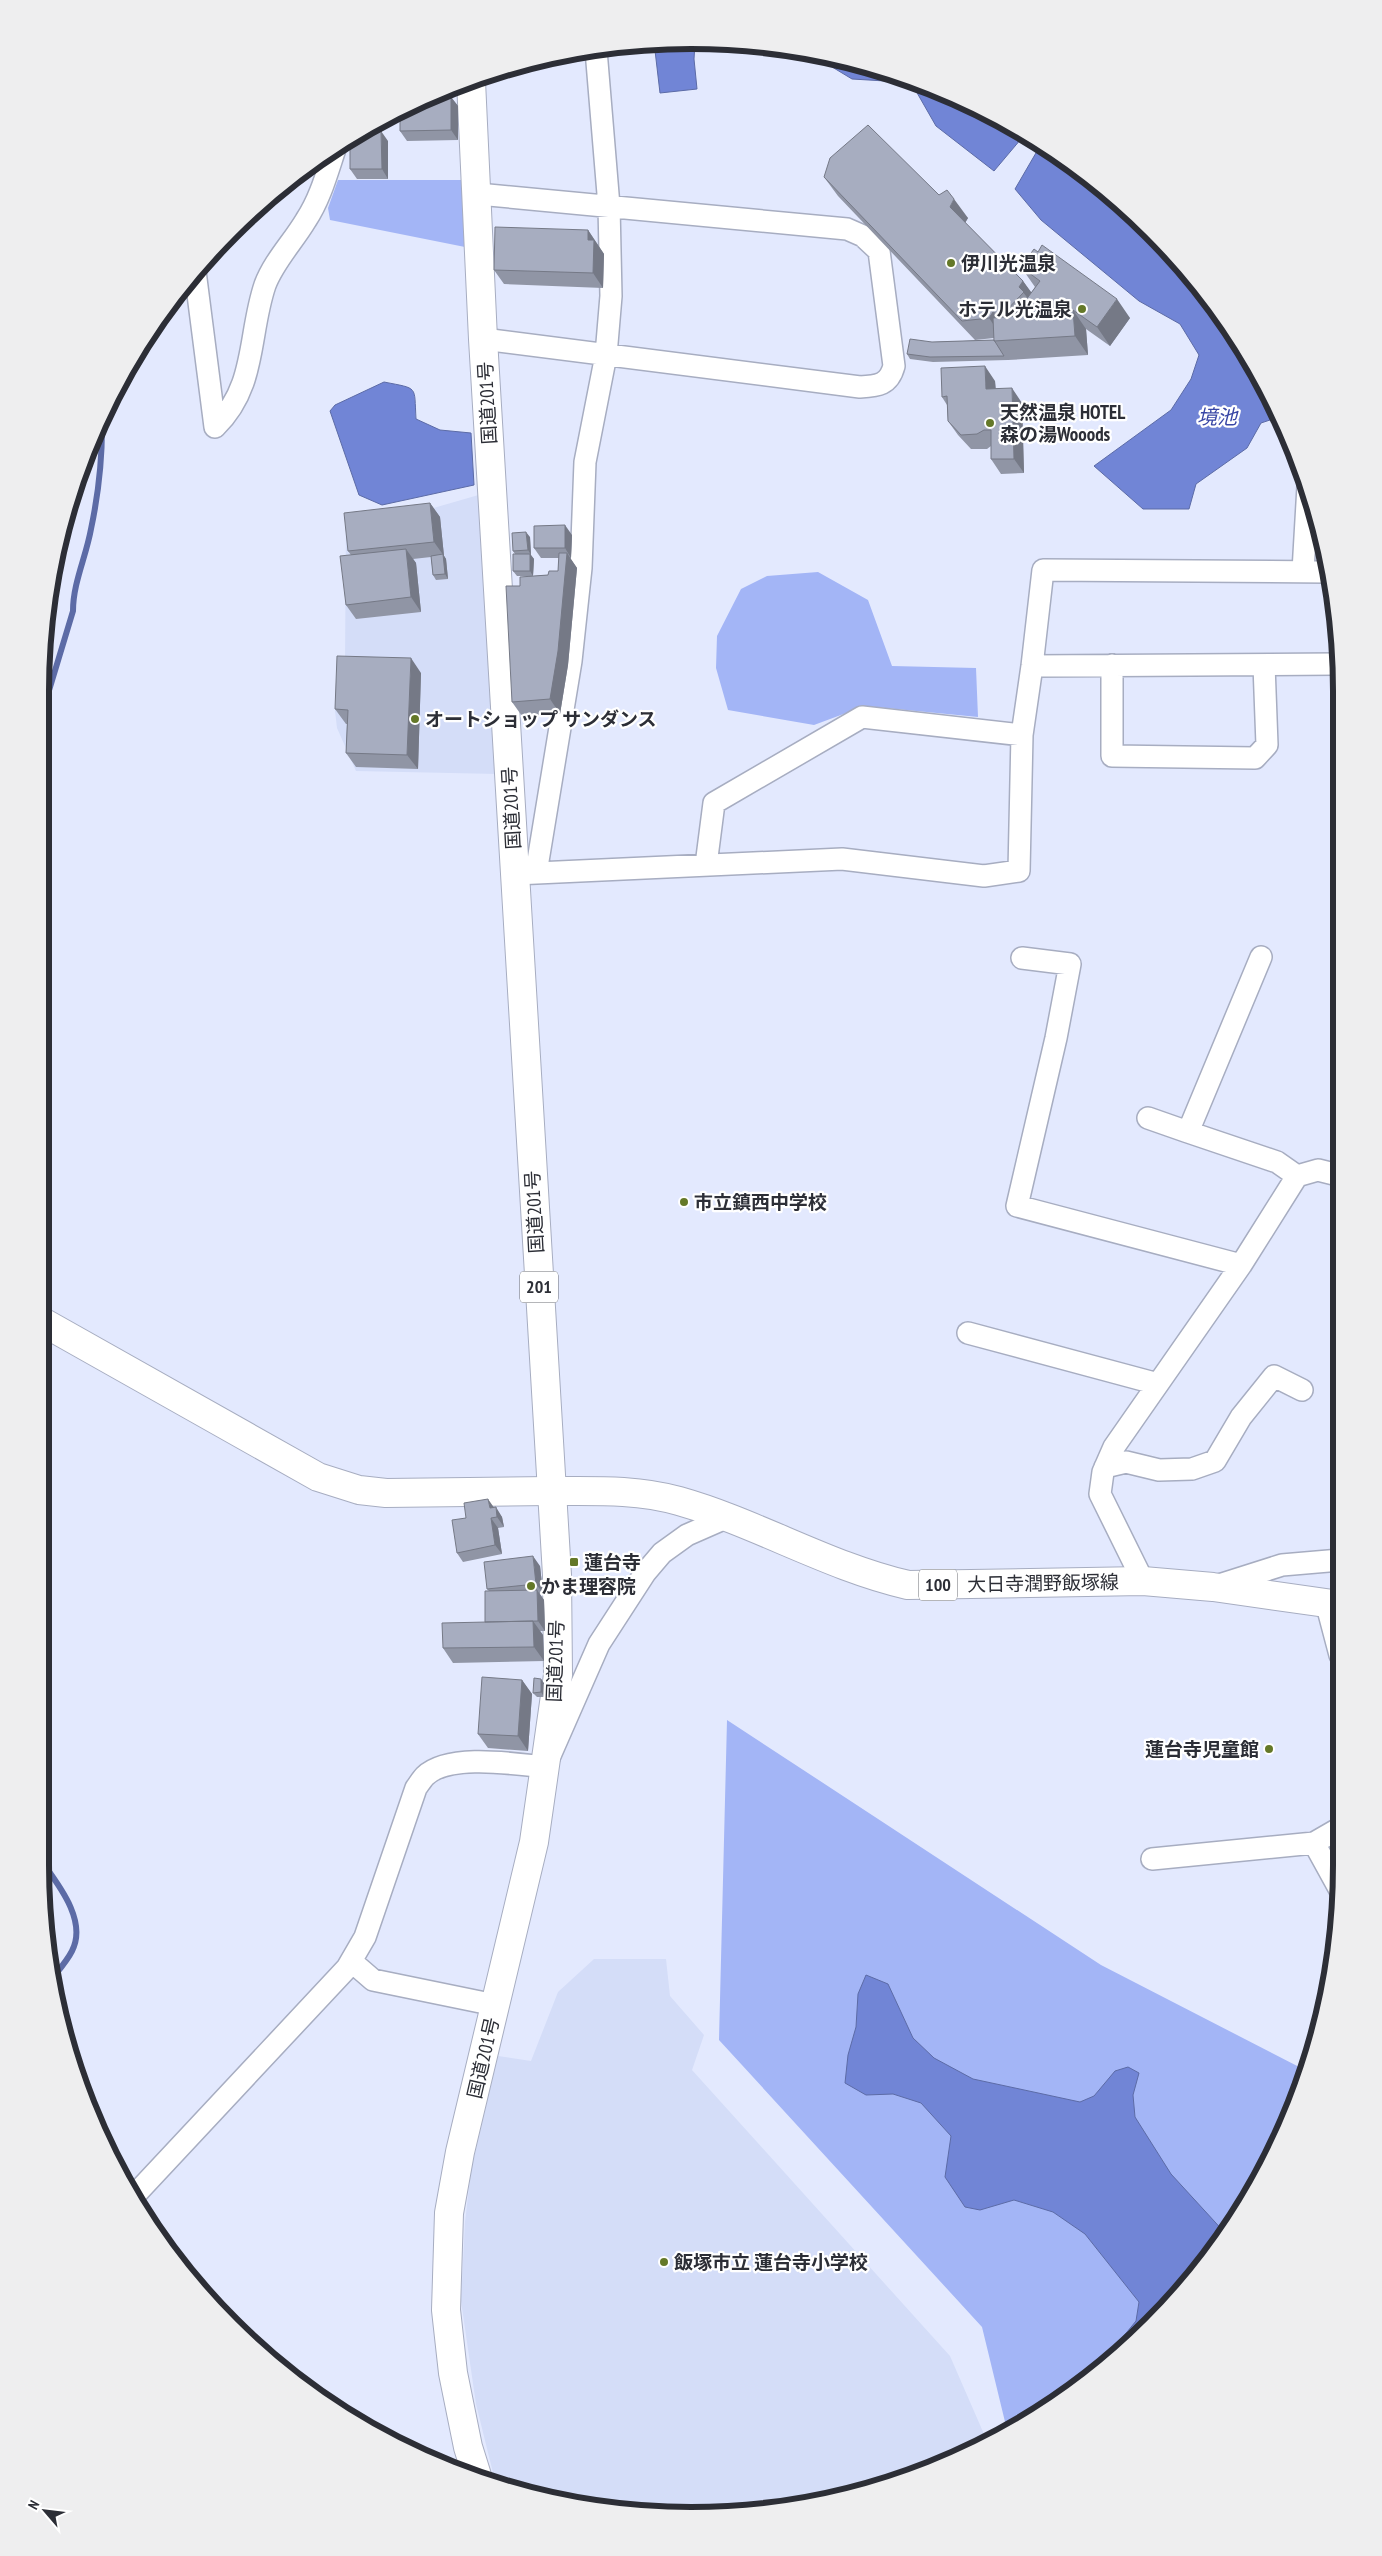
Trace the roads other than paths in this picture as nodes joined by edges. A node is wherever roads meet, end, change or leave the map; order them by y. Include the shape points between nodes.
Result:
1 (596, 56) edge
2 (471, 88) edge
3 (331, 159) edge
4 (478, 194) junction
5 (609, 206) junction
6 (196, 282) edge
7 (483, 339) junction
8 (606, 355) junction
9 (1307, 510) edge
10 (1303, 571) junction
11 (1322, 572) edge
12 (1332, 664) edge
13 (1112, 665) junction
14 (1264, 665) junction
15 (1032, 666) junction
16 (1022, 734) junction
17 (706, 865) junction
18 (526, 873) junction
19 (1261, 957) dead end
20 (1022, 958) dead end
21 (1148, 1118) dead end
22 (1188, 1132) junction
23 (1333, 1174) edge
24 (1296, 1176) junction
25 (1241, 1265) junction
26 (49, 1326) edge
27 (968, 1333) dead end
28 (1158, 1384) junction
29 (1302, 1390) dead end
30 (1105, 1467) junction
31 (550, 1491) junction
32 (728, 1517) junction
33 (1333, 1561) edge
34 (1143, 1581) junction
35 (1213, 1587) junction
36 (1333, 1604) edge
37 (546, 1767) junction
38 (1333, 1832) edge
39 (1314, 1843) junction
40 (1152, 1859) dead end
41 (1333, 1877) edge
42 (351, 1961) junction
43 (495, 2005) junction
44 (138, 2191) edge
45 (475, 2469) edge

1 - 5 street
2 - 4 main road, 国道201号 / 201
3 - 6 street via 307,220 278,260 265,285 244,383 225,417 215,427
4 - 5 street
4 - 7 main road, 国道201号 / 201
5 - 8 street via 611,296
5 - 8 street via 847,229 863,236 879,252 894,366 886,382 860,387
7 - 8 street
7 - 18 main road, 国道201号 / 201
8 - 18 street via 585,462 581,568 571,661
9 - 10 street
10 - 11 street
10 - 15 street via 1043,570
12 - 14 street
13 - 14 street
13 - 14 street via 1112,756 1255,758 1267,745
13 - 15 street
15 - 16 street
16 - 17 street via 862,717 714,803
16 - 17 street via 1019,871 984,876 842,859
17 - 18 street
18 - 31 main road, 国道201号 / 201
19 - 22 street
20 - 25 street via 1070,964 1017,1206
21 - 22 street
22 - 24 street via 1277,1162
23 - 24 street via 1318,1170
24 - 25 street
25 - 28 street
26 - 31 main road, 大日寺潤野飯塚線 via 318,1477 359,1490 386,1493
27 - 28 street
28 - 30 street via 1114,1447
29 - 30 street via 1274,1376 1241,1417 1215,1461 1192,1469 1159,1470 1126,1462
30 - 34 street via 1100,1494
31 - 32 main road, 大日寺潤野飯塚線 / 100 via 625,1491 678,1501
31 - 37 main road, 国道201号 / 201 via 557,1575 558,1675
32 - 34 main road, 大日寺潤野飯塚線 / 100 via 880,1579 908,1585
32 - 37 street via 687,1535 662,1553 645,1573 599,1644
33 - 35 street via 1282,1565
34 - 35 main road, 大日寺潤野飯塚線 / 100
35 - 36 main road, 大日寺潤野飯塚線 / 100
37 - 42 street via 492,1761 447,1765 426,1774 416,1788 365,1938
37 - 43 main road, 国道201号 / 201 via 534,1842
38 - 39 street
39 - 40 street
39 - 41 street
42 - 43 street via 373,1980
42 - 44 street
43 - 45 main road, 国道201号 / 201 via 460,2152 449,2213 446,2257 446,2310 454,2373

